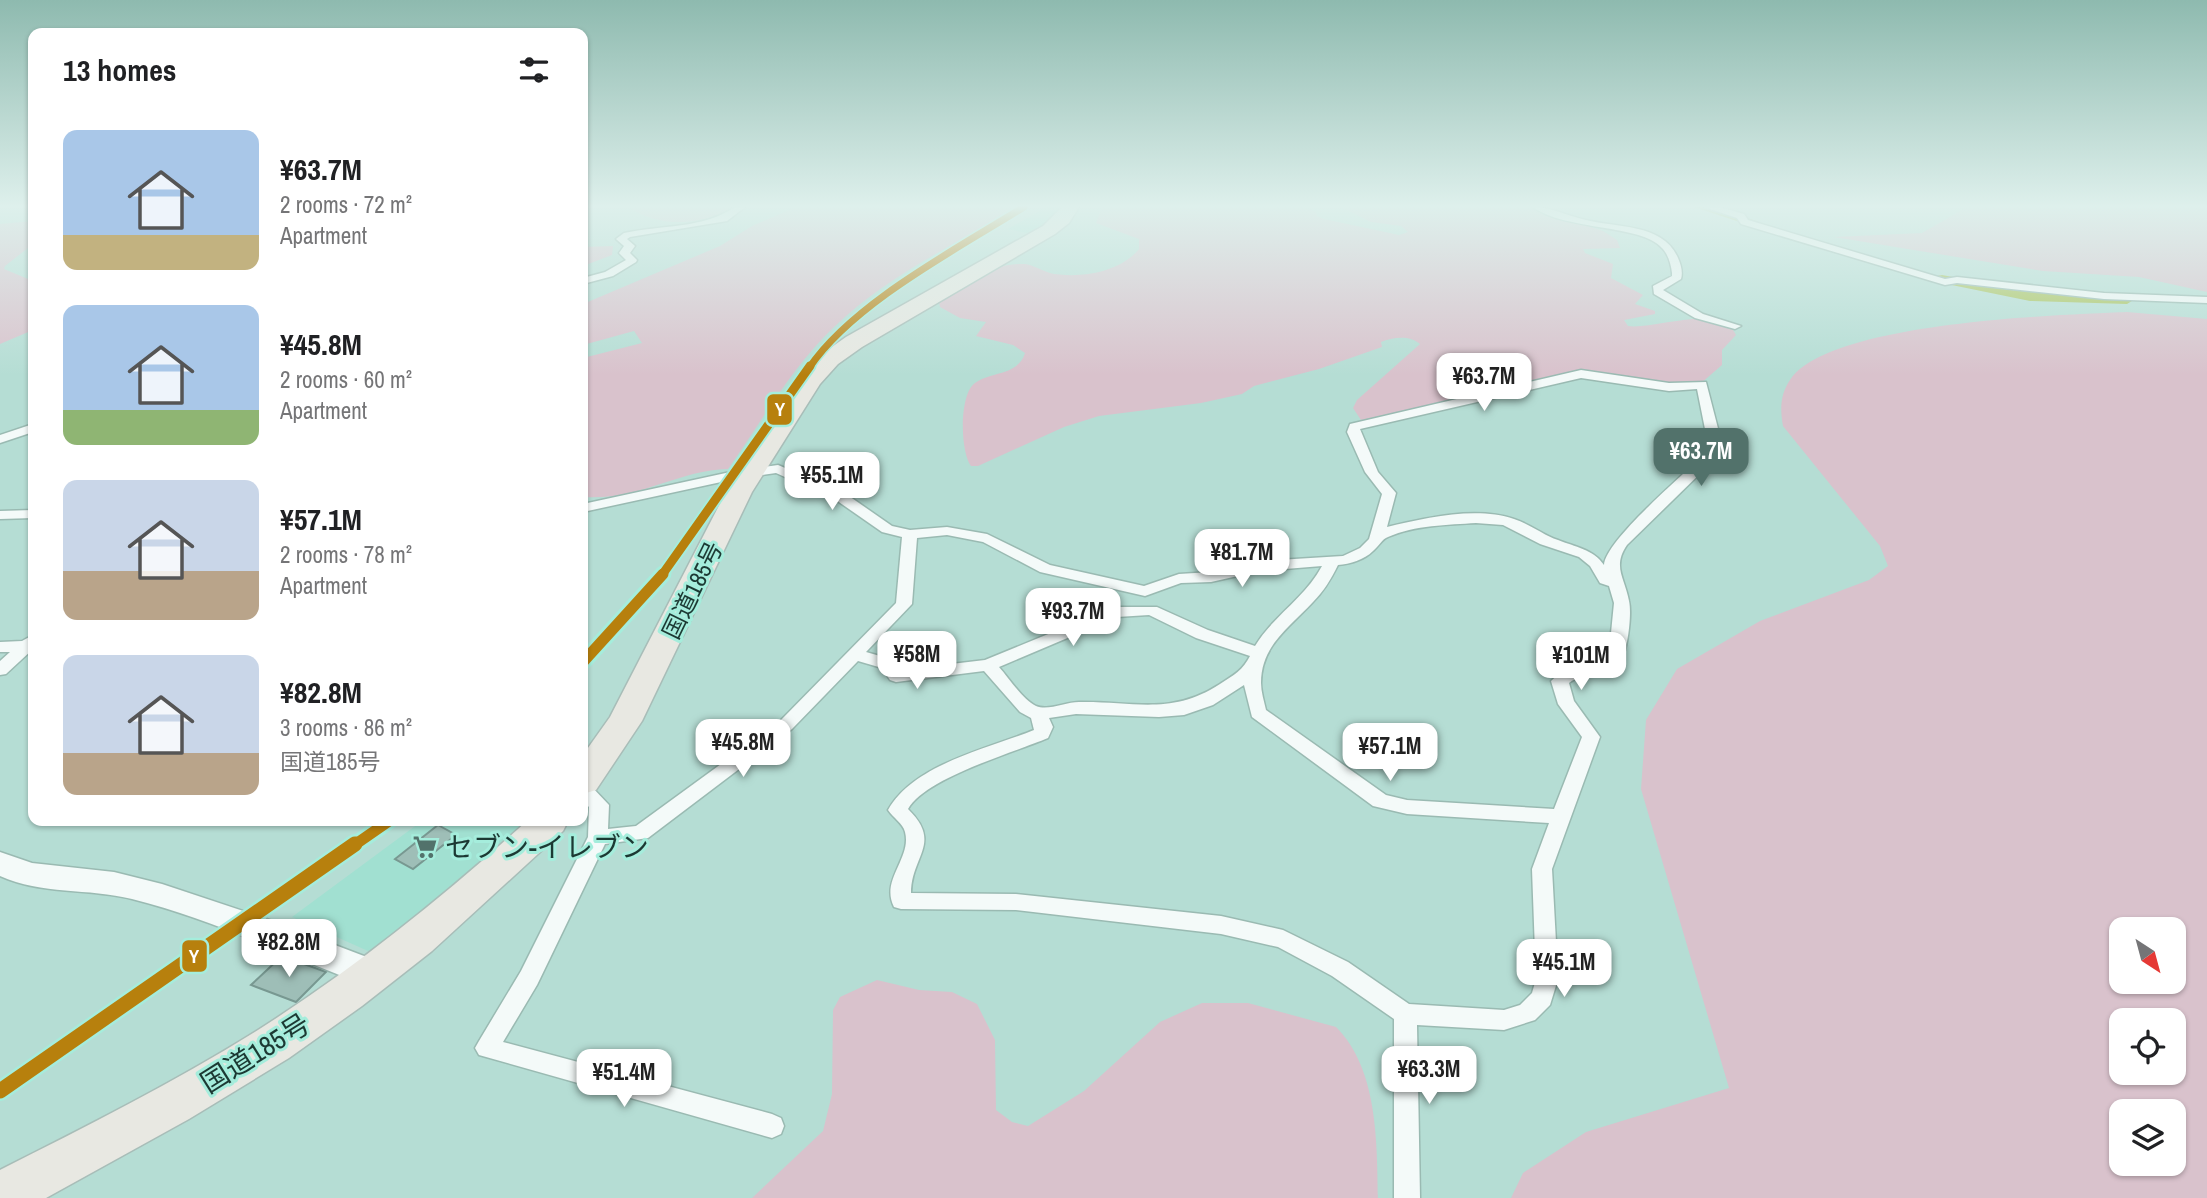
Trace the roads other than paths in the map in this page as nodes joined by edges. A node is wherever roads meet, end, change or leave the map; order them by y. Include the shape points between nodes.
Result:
1 (627, 263) edge
2 (992, 263) edge
3 (1674, 263) edge
4 (1878, 263) edge
5 (588, 280) edge
6 (2207, 300) edge
7 (1735, 326) dead end
8 (28, 430) edge
9 (0, 439) edge
10 (751, 472) junction
11 (588, 505) edge
12 (0, 514) edge
13 (28, 514) edge
14 (910, 534) junction
15 (1380, 534) junction
16 (1332, 561) junction
17 (1618, 584) junction
18 (1145, 591) junction
19 (1151, 610) junction
20 (28, 643) edge
21 (28, 645) edge
22 (0, 647) edge
23 (856, 655) junction
24 (1257, 661) junction
25 (988, 665) junction
26 (0, 670) edge
27 (1038, 714) junction
28 (588, 774) edge
29 (588, 794) edge
30 (1561, 817) junction
31 (544, 826) edge
32 (598, 837) junction
33 (0, 863) edge
34 (374, 974) junction
35 (1405, 1014) junction
36 (772, 1126) dead end
37 (0, 1196) edge
38 (1407, 1198) edge

1 - 5 street
2 - 10 highway, 国道185号 via 841,351 811,380
3 - 7 street via 1677,276 1657,288 1658,292 1699,316
4 - 6 street via 1953,282
8 - 9 street
10 - 11 street
10 - 14 street via 778,469 801,477 841,497 876,524
10 - 28 highway, 国道185号 via 645,686
12 - 13 street
14 - 18 street via 947,531 987,538 1045,569
14 - 23 street via 904,604
15 - 16 street via 1365,551
15 - 17 street via 1484,518 1501,520 1591,556 1605,580
15 - 17 street via 1389,493 1374,481 1355,428 1581,374 1669,387 1702,385 1715,444 1711,455 1612,556
16 - 18 street via 1260,566 1211,578 1179,579
16 - 24 street via 1318,588 1263,641
17 - 30 street via 1622,603 1617,654 1611,661 1560,681 1565,703 1591,737
18 - 19 street
19 - 24 street
19 - 25 street via 1101,615
20 - 22 street
21 - 26 street
23 - 25 street via 888,664 896,676
23 - 32 street via 786,725 641,833
24 - 27 street via 1207,701 1184,709 1076,708
24 - 30 street via 1254,699 1258,713 1380,801 1407,807
25 - 27 street via 1026,708
27 - 35 street via 1042,734 951,770 903,797 898,810 914,822 918,836 899,886 901,901 1016,902 1221,925 1283,939 1340,969
29 - 32 street via 600,805
30 - 35 street via 1542,869 1547,979 1542,998 1527,1013 1504,1020
31 - 34 highway, 国道185号
32 - 36 street via 529,978 487,1048
33 - 34 street via 43,879 127,886 213,910
34 - 37 highway, 国道185号 via 200,1089
35 - 38 street

